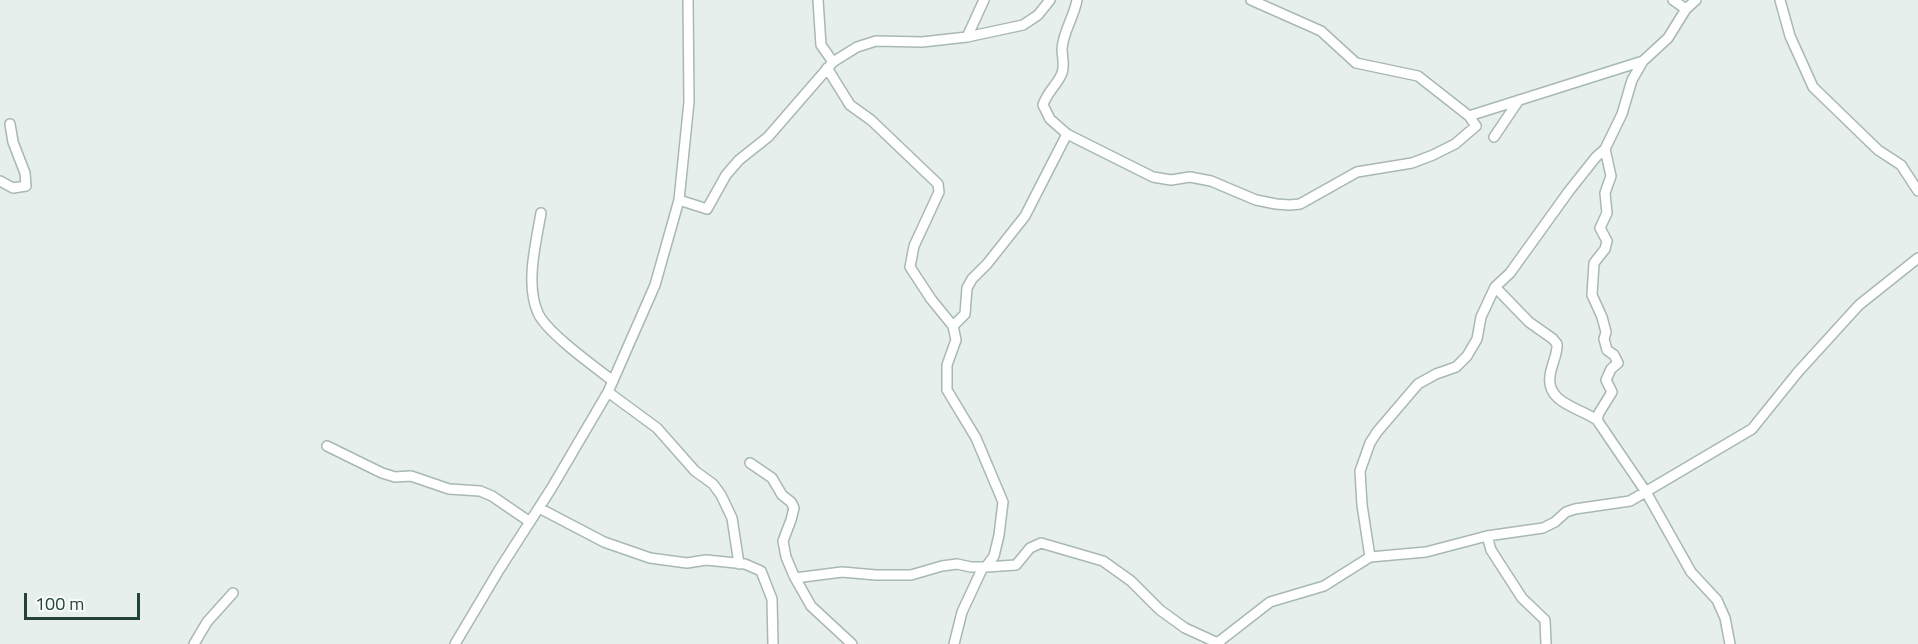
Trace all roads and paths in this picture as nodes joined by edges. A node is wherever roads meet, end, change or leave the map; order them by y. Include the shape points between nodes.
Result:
1 (688, 0) edge
2 (818, 0) edge
3 (984, 0) edge
4 (1050, 0) edge
5 (1077, 0) edge
6 (1251, 0) edge
7 (1673, 0) edge
8 (1696, 0) edge
9 (1780, 0) edge
10 (1686, 9) junction
11 (967, 37) junction
12 (1643, 61) junction
13 (830, 65) junction
14 (1519, 100) junction
15 (1469, 116) junction
16 (10, 124) dead end
17 (1066, 134) junction
18 (1494, 137) dead end
19 (1605, 149) junction
20 (0, 181) edge
21 (1918, 191) edge
22 (679, 200) junction
23 (541, 213) dead end
24 (1918, 258) edge
25 (1495, 286) junction
26 (953, 326) junction
27 (613, 381) junction
28 (608, 392) junction
29 (1598, 420) junction
30 (327, 446) dead end
31 (750, 463) dead end
32 (1646, 492) junction
33 (539, 508) junction
34 (530, 522) junction
35 (1487, 536) junction
36 (1370, 557) junction
37 (739, 564) junction
38 (985, 567) junction
39 (795, 578) junction
40 (232, 593) dead end
41 (194, 644) edge
42 (455, 644) edge
43 (773, 644) edge
44 (852, 644) edge
45 (954, 644) edge
46 (1218, 644) edge
47 (1546, 644) edge
48 (1730, 644) edge

1 - 22 street via 689,102
2 - 13 street via 821,45
3 - 11 street
4 - 11 street via 1023,25
5 - 17 street via 1062,50 1062,73 1043,105
6 - 15 street via 1321,31 1356,63 1418,76
7 - 10 street
8 - 10 street
9 - 21 street via 1790,36 1813,87 1878,150 1901,165
10 - 12 street via 1668,38
11 - 13 street via 922,42 876,41 857,46
12 - 14 street
12 - 19 street
13 - 22 street via 768,136 726,175 707,209
13 - 26 street via 850,105 938,184 939,192 914,246 910,267
14 - 15 street
14 - 18 street
15 - 17 street via 1476,126 1455,144 1412,163 1357,172 1314,197 1290,205 1256,200 1211,181 1153,177
16 - 20 street via 26,186 13,188
17 - 26 street via 1025,216 972,279 965,314
19 - 25 street via 1569,191 1510,273
19 - 29 street via 1611,176 1605,193 1607,213 1600,228 1607,241 1594,263 1592,295 1602,317 1607,351 1618,363 1605,380 1612,392
22 - 27 street via 655,285
23 - 27 street via 532,272 538,313 550,330
24 - 32 street via 1859,305 1752,429
25 - 29 street via 1529,322 1557,344 1549,379 1555,396
25 - 36 street via 1467,356 1456,367 1418,384 1370,443 1360,471
26 - 38 street via 956,340 947,365 947,390 976,438 1003,501 994,556
27 - 28 street
28 - 33 street
28 - 37 street via 657,428 694,471 713,484 732,518
29 - 32 street
30 - 34 street via 395,477 411,476 449,489 480,491
31 - 39 street via 772,478 794,508 783,541
32 - 35 street via 1630,501 1566,512 1543,528
32 - 48 street via 1691,572 1717,600
33 - 34 street
33 - 37 street via 604,542 650,558
34 - 42 street
35 - 36 street via 1426,552
35 - 47 street via 1491,550 1522,598 1545,620
36 - 46 street via 1324,586 1270,602
37 - 43 street via 761,571 765,580 772,598
38 - 39 street via 957,564 911,575 842,572
38 - 45 street via 962,612
38 - 46 street via 1016,566 1030,548 1041,543 1103,561 1131,581 1160,610
39 - 44 street via 811,606
40 - 41 street

